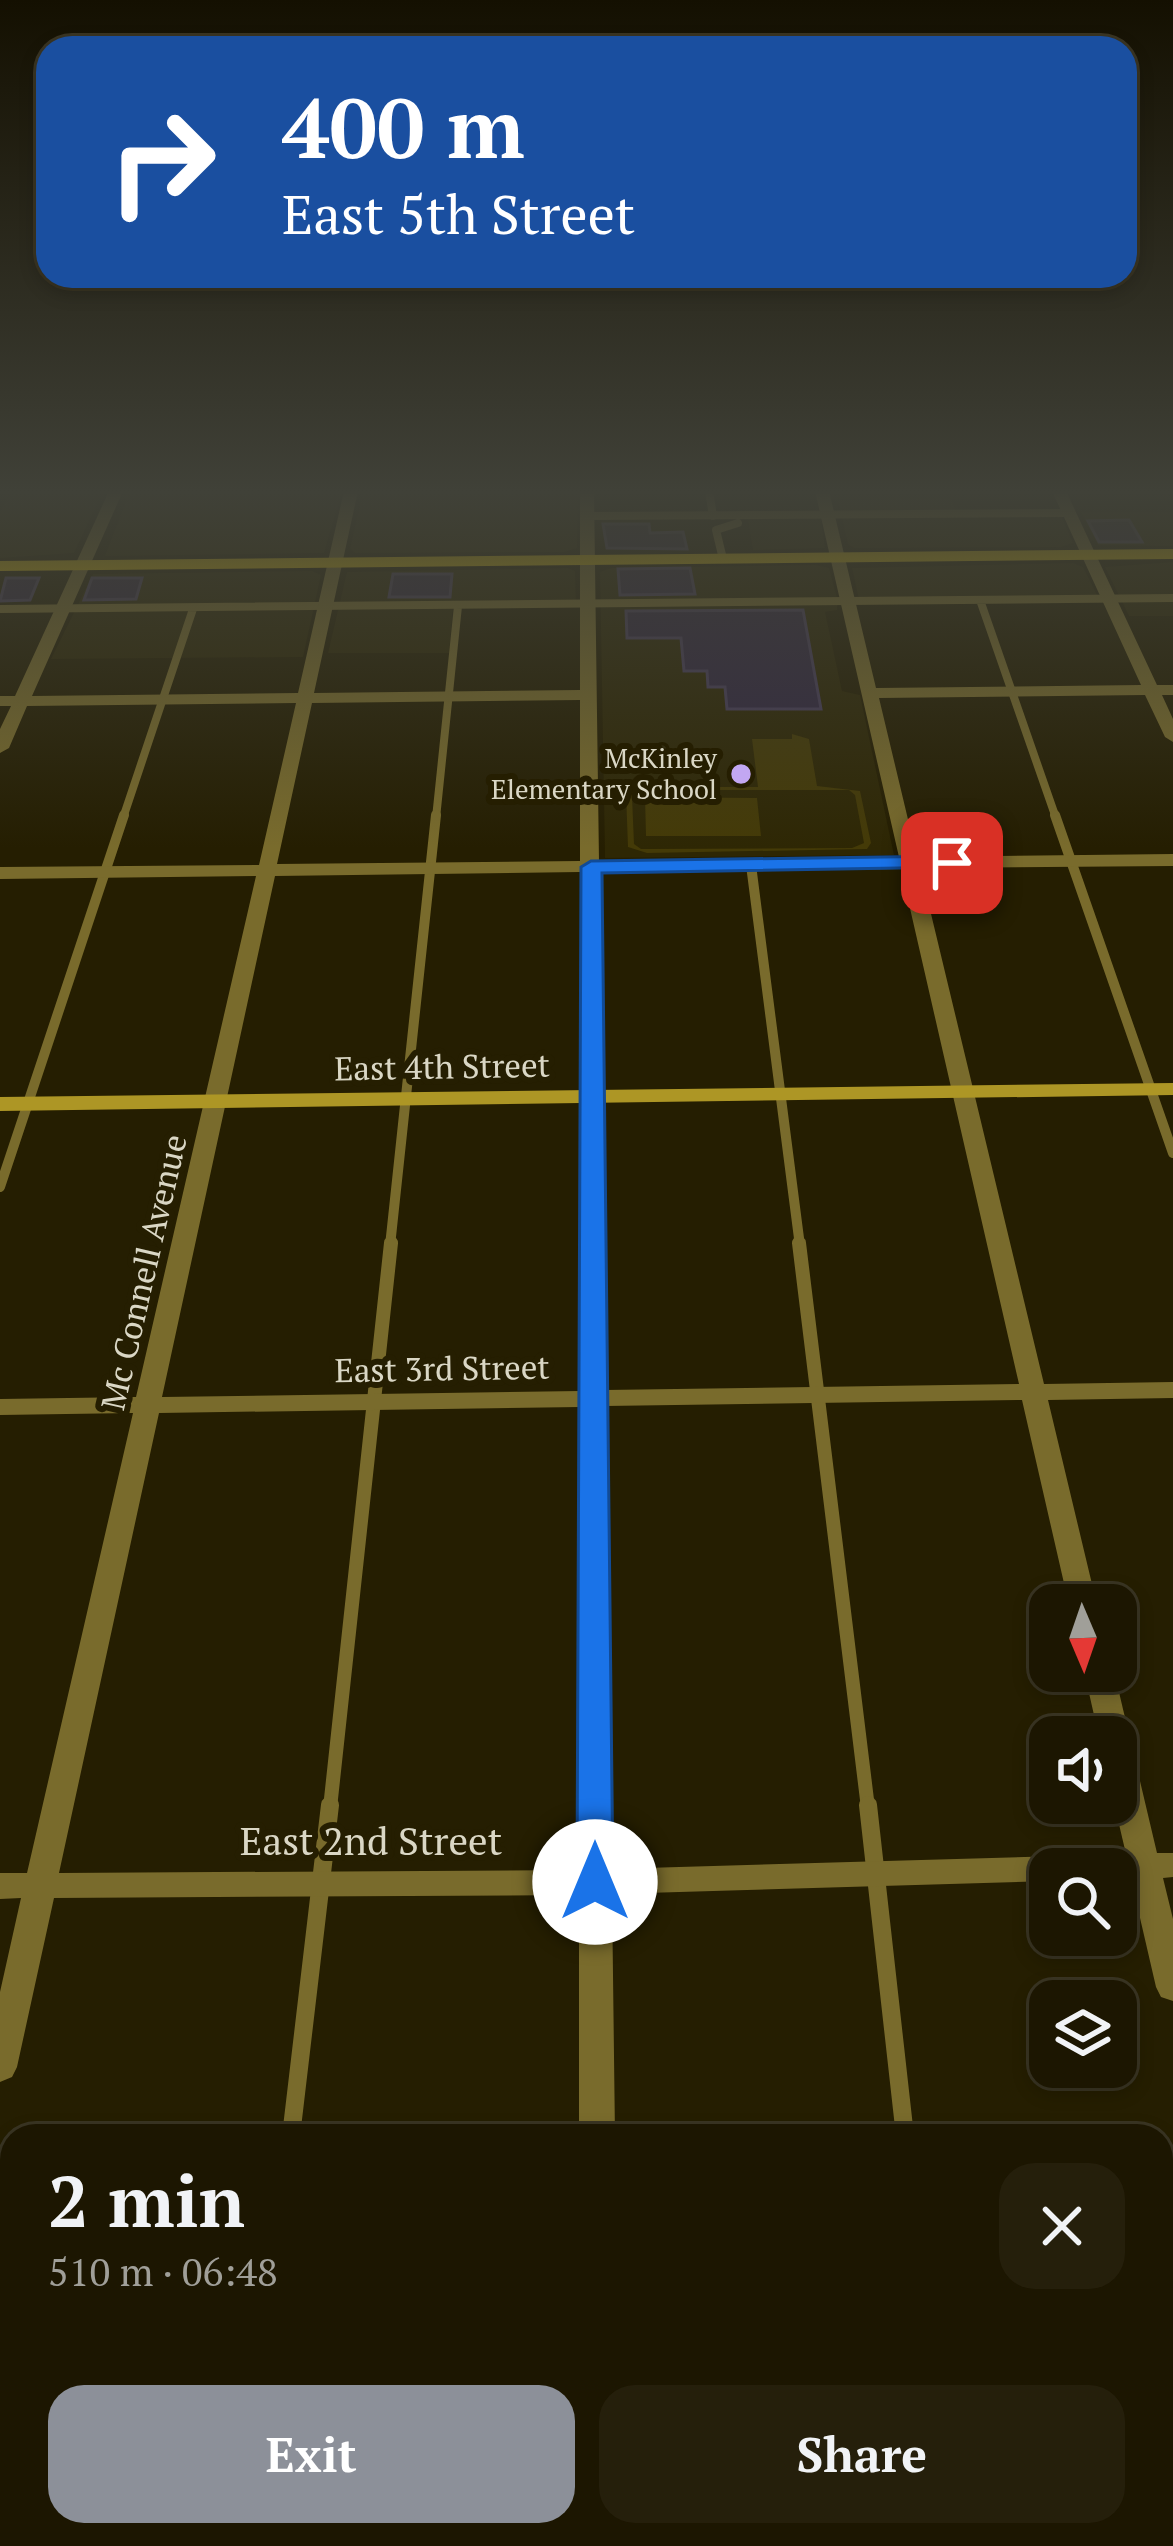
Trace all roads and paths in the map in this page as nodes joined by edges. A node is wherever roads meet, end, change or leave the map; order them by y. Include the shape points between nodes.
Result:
1 (62, 609) edge
2 (192, 610) edge
3 (324, 610) edge
4 (458, 610) edge
5 (587, 610) edge
6 (850, 610) edge
7 (983, 610) edge
8 (1111, 610) edge
9 (1151, 690) junction
10 (1173, 690) edge
11 (1011, 692) junction
12 (871, 693) junction
13 (587, 695) junction
14 (448, 696) junction
15 (304, 698) junction
16 (163, 699) junction
17 (21, 700) junction
18 (0, 701) edge
19 (1173, 737) edge
20 (0, 748) edge
21 (1173, 860) edge
22 (1070, 862) junction
23 (912, 863) junction
24 (751, 865) junction
25 (591, 867) junction
26 (431, 869) junction
27 (267, 871) junction
28 (106, 872) junction
29 (0, 873) edge
30 (1162, 1089) edge
31 (964, 1092) junction
32 (780, 1094) junction
33 (592, 1097) junction
34 (406, 1099) junction
35 (218, 1101) junction
36 (28, 1103) junction
37 (0, 1104) edge
38 (1173, 1153) edge
39 (0, 1187) edge
40 (1173, 1390) edge
41 (1034, 1391) junction
42 (816, 1395) junction
43 (592, 1399) junction
44 (374, 1402) junction
45 (145, 1405) junction
46 (0, 1407) edge
47 (1078, 1584) edge
48 (1137, 1806) edge
49 (1158, 1866) edge
50 (874, 1874) junction
51 (319, 1881) junction
52 (595, 1882) junction
53 (0, 1886) edge
54 (42, 1886) junction
55 (1173, 1987) edge
56 (0, 2067) edge
57 (292, 2124) edge
58 (597, 2124) edge
59 (904, 2124) edge

1 - 17 street
2 - 16 lane
3 - 15 street, Mc Connell Avenue
4 - 14 lane
5 - 13 street
6 - 12 street
7 - 11 lane
8 - 9 street
9 - 10 street
9 - 11 street
9 - 19 street
11 - 12 street
11 - 22 lane
12 - 23 street
13 - 14 street
13 - 25 street
14 - 15 street
14 - 26 lane
15 - 16 street
15 - 27 street, Mc Connell Avenue
16 - 17 street
16 - 28 lane
17 - 18 street
17 - 20 street
21 - 22 street
22 - 23 street
22 - 30 lane
23 - 24 street
23 - 31 street
24 - 25 street
24 - 32 lane
25 - 26 street
25 - 33 street
26 - 27 street
26 - 34 lane
27 - 28 street
27 - 35 street, Mc Connell Avenue
28 - 29 street
28 - 36 lane
30 - 31 street, East 4th Street
30 - 38 lane
31 - 32 street, East 4th Street
31 - 41 street
32 - 33 street, East 4th Street
32 - 42 lane
33 - 34 street, East 4th Street
33 - 43 street
34 - 35 street, East 4th Street
34 - 44 lane
35 - 36 street, East 4th Street
35 - 45 street, Mc Connell Avenue
36 - 37 street, East 4th Street
36 - 39 lane
40 - 41 street, East 3rd Street
41 - 42 street, East 3rd Street
41 - 47 street
42 - 43 street, East 3rd Street
42 - 50 lane
43 - 44 street, East 3rd Street
43 - 52 street
44 - 45 street, East 3rd Street
44 - 51 lane
45 - 46 street, East 3rd Street
45 - 54 street, Mc Connell Avenue
48 - 49 street
49 - 50 street, East 2nd Street
49 - 55 street
50 - 52 street, East 2nd Street
50 - 59 lane
51 - 52 street, East 2nd Street
51 - 54 street, East 2nd Street
51 - 57 lane
52 - 58 street
53 - 54 street, East 2nd Street
54 - 56 street, Mc Connell Avenue

